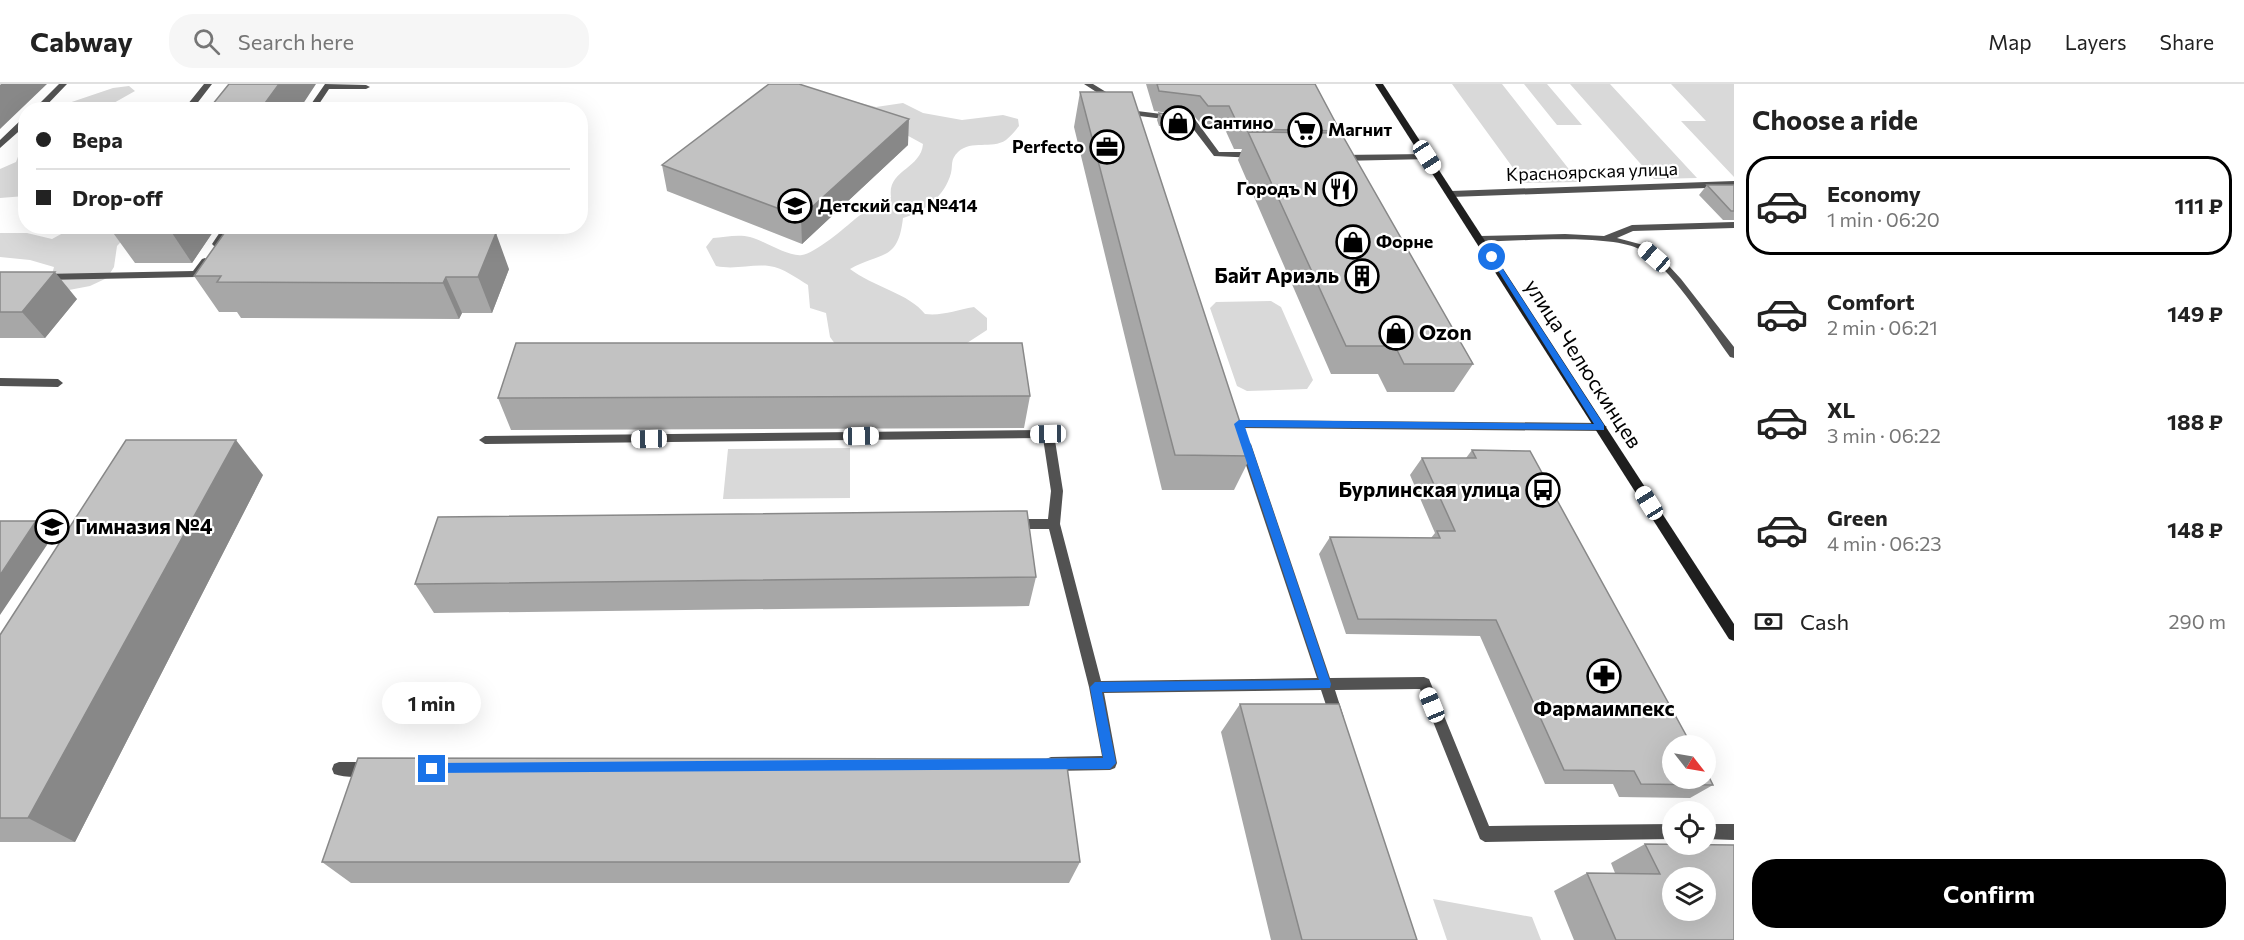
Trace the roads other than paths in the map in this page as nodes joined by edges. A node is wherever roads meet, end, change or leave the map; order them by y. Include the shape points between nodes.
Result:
1 (63, 84) edge
2 (208, 84) edge
3 (1088, 84) edge
4 (1379, 84) edge
5 (328, 86) edge
6 (366, 87) dead end
7 (45, 102) edge
8 (193, 102) edge
9 (317, 102) edge
10 (1135, 113) junction
11 (18, 128) edge
12 (1140, 128) edge
13 (9, 136) junction
14 (18, 136) edge
15 (0, 145) edge
16 (1261, 156) edge
17 (1328, 157) edge
18 (1427, 157) junction
19 (1734, 184) edge
20 (1450, 194) junction
21 (1734, 225) edge
22 (227, 234) edge
23 (1479, 238) junction
24 (1606, 239) junction
25 (32, 277) edge
26 (1734, 354) edge
27 (0, 382) edge
28 (58, 383) dead end
29 (1601, 427) junction
30 (484, 440) dead end
31 (994, 524) edge
32 (1054, 524) junction
33 (1734, 635) edge
34 (1326, 684) junction
35 (1095, 687) junction
36 (1341, 729) edge
37 (1039, 764) edge
38 (339, 769) dead end
39 (386, 769) edge
40 (1662, 832) edge
41 (1716, 832) edge
42 (1734, 832) edge

1 - 7 street
2 - 8 street
3 - 10 street
4 - 18 main road, улица Челюскинцев
5 - 6 street
5 - 9 street
10 - 12 street
10 - 16 street via 1191,120 1217,154
11 - 13 street
13 - 14 street
13 - 15 street
17 - 18 street
18 - 20 main road, улица Челюскинцев
19 - 20 street, Красноярская улица
20 - 23 main road, улица Челюскинцев
21 - 24 street via 1632,228
22 - 25 street via 196,274
23 - 24 street
23 - 29 main road, улица Челюскинцев
24 - 26 street via 1644,248 1663,265
27 - 28 street
29 - 33 main road, улица Челюскинцев
29 - 34 street via 1237,418
30 - 32 street via 1048,434 1057,491
31 - 32 street
32 - 35 street
34 - 35 street
34 - 36 street
34 - 40 street via 1424,684 1485,834
35 - 37 street via 1110,763
38 - 39 street
41 - 42 street

